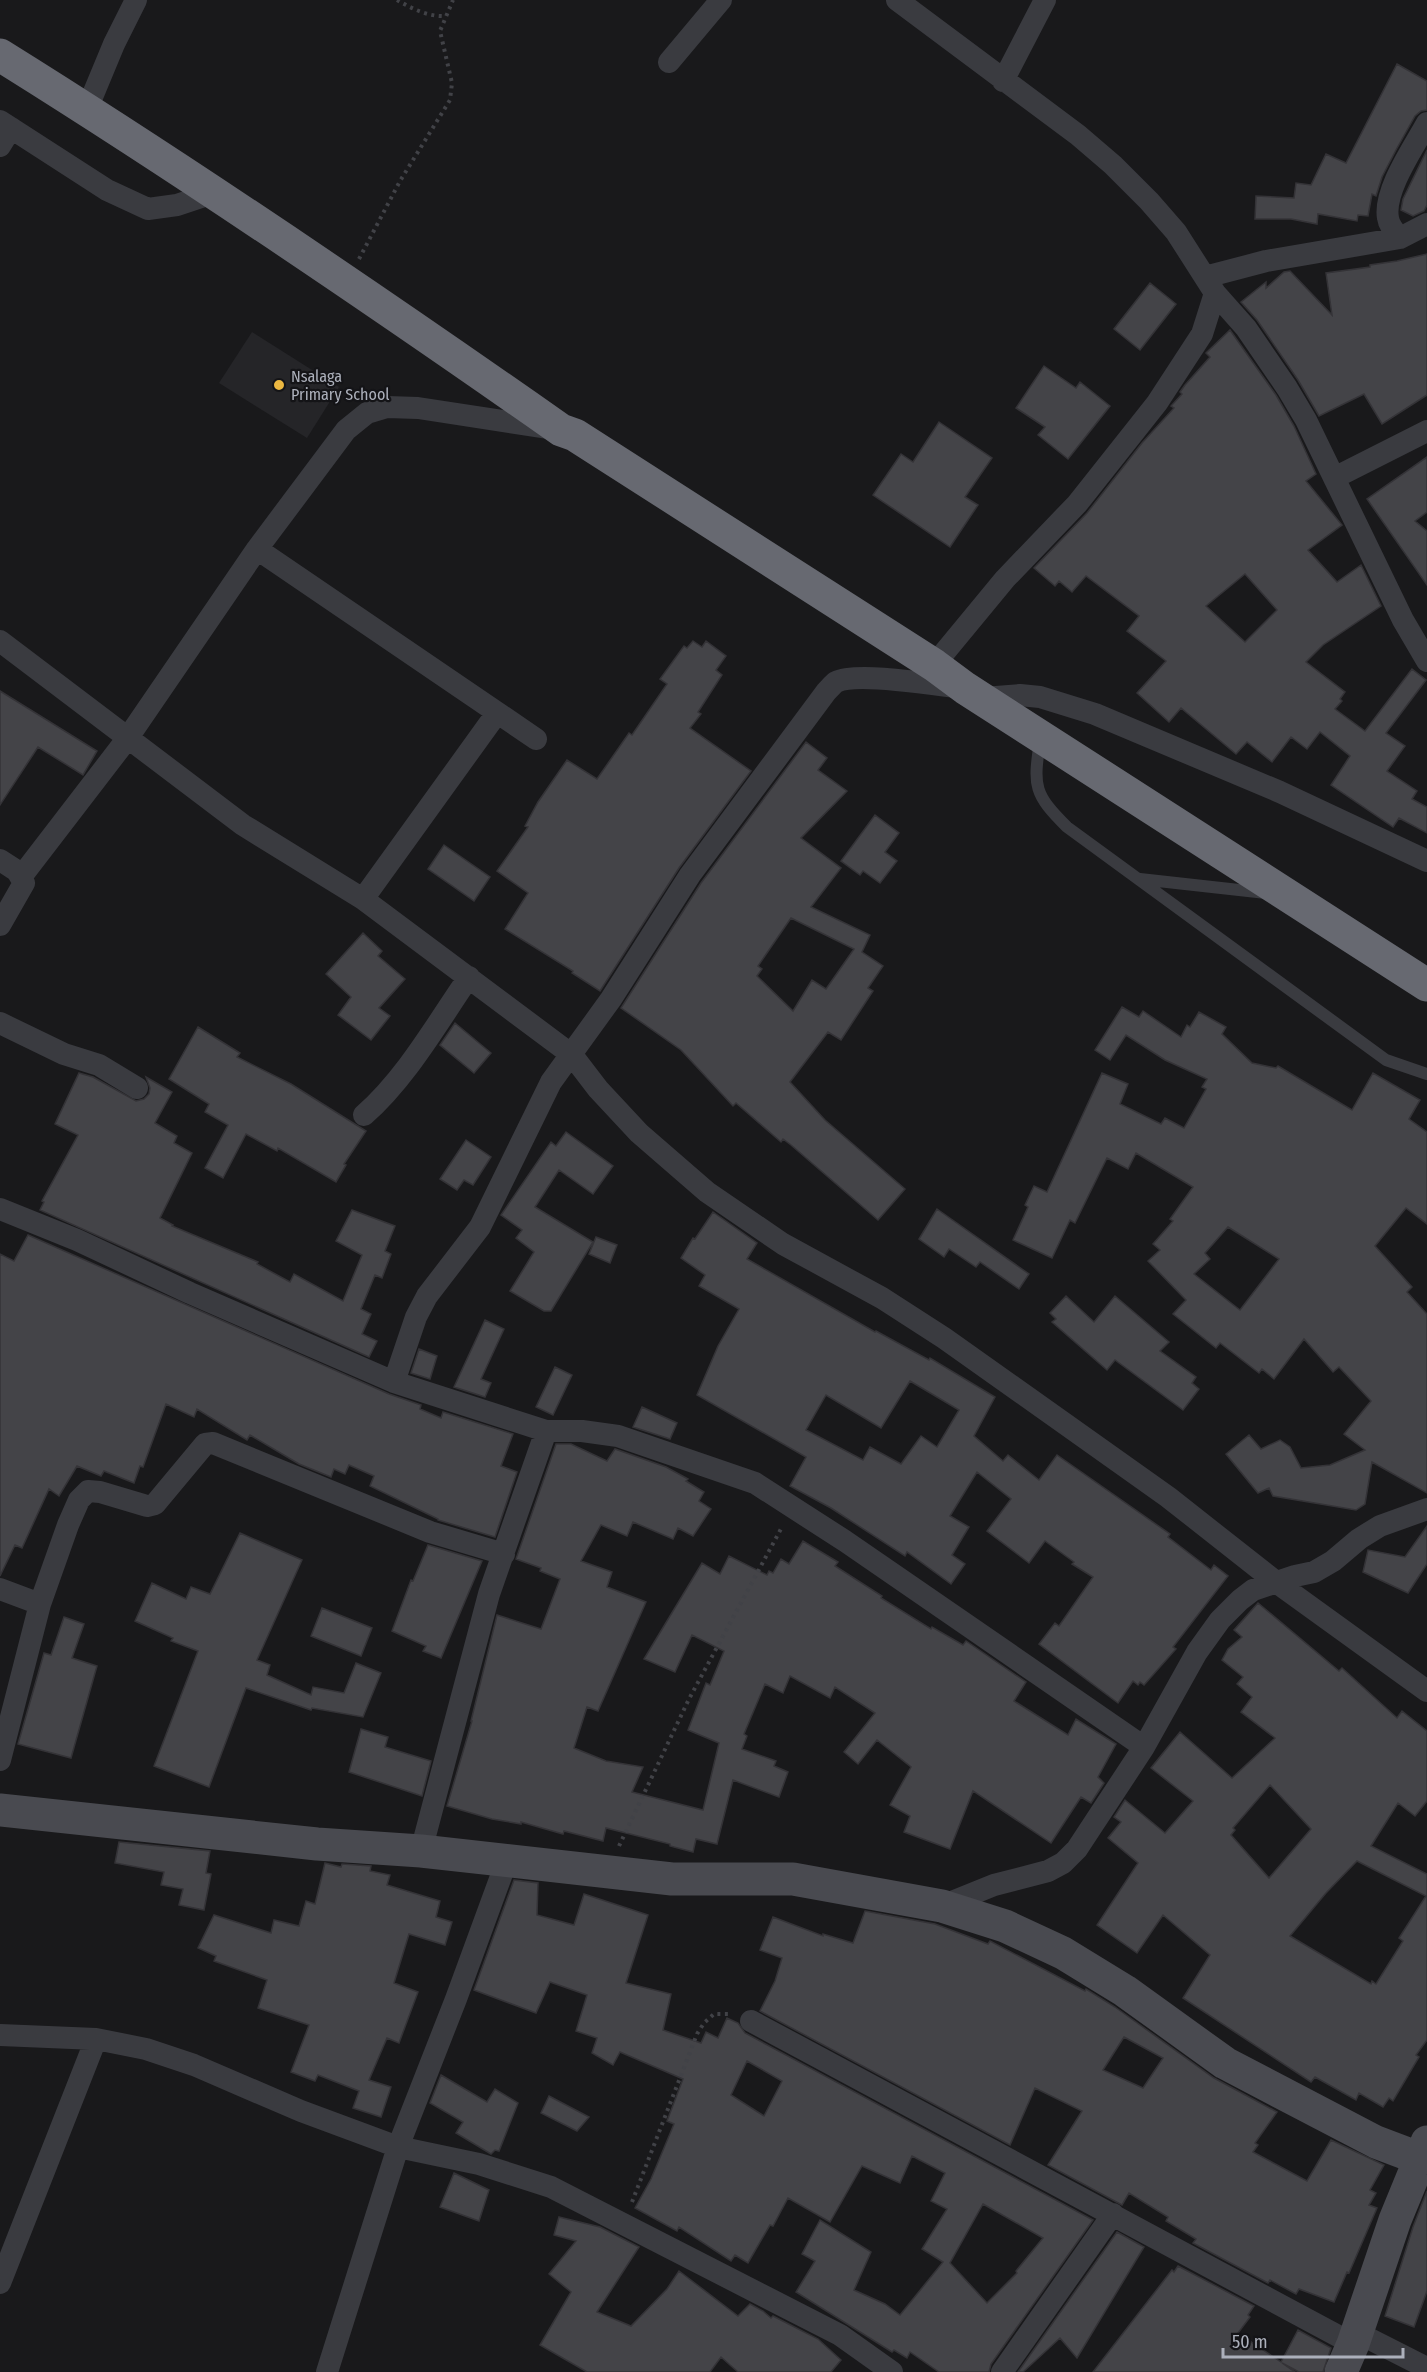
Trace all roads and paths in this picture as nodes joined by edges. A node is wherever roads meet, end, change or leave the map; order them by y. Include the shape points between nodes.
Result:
1 (136, 0) edge
2 (397, 0) edge
3 (453, 0) edge
4 (721, 0) edge
5 (897, 0) edge
6 (1045, 0) edge
7 (445, 16) junction
8 (0, 55) edge
9 (669, 62) dead end
10 (1003, 81) junction
11 (87, 109) junction
12 (1427, 123) edge
13 (4, 131) edge
14 (213, 193) junction
15 (1427, 224) edge
16 (1400, 238) junction
17 (348, 281) junction
18 (1210, 285) junction
19 (561, 430) junction
20 (1427, 431) edge
21 (1334, 478) junction
22 (257, 549) junction
23 (0, 641) edge
24 (1427, 662) edge
25 (934, 665) junction
26 (974, 693) junction
27 (497, 713) junction
28 (1041, 736) junction
29 (127, 739) junction
30 (536, 739) dead end
31 (0, 860) edge
32 (1427, 861) edge
33 (21, 877) junction
34 (1137, 879) junction
35 (1285, 894) junction
36 (363, 899) junction
37 (0, 925) edge
38 (469, 977) junction
39 (1427, 985) edge
40 (0, 1023) edge
41 (572, 1055) junction
42 (1427, 1074) edge
43 (137, 1088) dead end
44 (364, 1115) dead end
45 (0, 1209) edge
46 (394, 1382) junction
47 (546, 1431) junction
48 (793, 1508) junction
49 (1427, 1509) edge
50 (504, 1554) junction
51 (1276, 1582) junction
52 (0, 1589) edge
53 (39, 1604) junction
54 (1427, 1691) edge
55 (1144, 1747) junction
56 (0, 1760) edge
57 (0, 1810) edge
58 (421, 1851) junction
59 (507, 1860) junction
60 (606, 1872) junction
61 (942, 1906) junction
62 (751, 2021) joint
63 (0, 2035) edge
64 (96, 2039) junction
65 (398, 2147) junction
66 (1425, 2154) edge
67 (1113, 2214) junction
68 (623, 2224) junction
69 (0, 2283) edge
70 (1350, 2349) edge
71 (1427, 2368) edge
72 (327, 2372) edge
73 (892, 2372) edge
74 (1002, 2372) edge

1 - 11 street
2 - 7 path via 421,12
3 - 7 path
4 - 9 street
5 - 10 street
6 - 10 street
7 - 17 path via 440,31 452,83 450,100 400,182
8 - 11 highway
10 - 18 street via 1113,165 1176,232
11 - 14 highway
12 - 16 street via 1389,197 1390,226
13 - 14 street via 148,209 177,205
14 - 17 highway
15 - 16 street
16 - 18 street via 1266,261
17 - 19 highway
18 - 21 street via 1246,328 1287,388
18 - 25 street via 1202,334 1157,404 1077,504 1005,579
19 - 22 street via 418,408 387,407 367,413 346,430
19 - 25 highway via 575,435
20 - 21 street
21 - 24 street
22 - 27 street
22 - 29 street
23 - 29 street
25 - 26 highway
26 - 28 highway
26 - 32 street via 1040,697 1095,714 1280,792
26 - 41 street via 882,680 837,682 690,875
27 - 30 street
27 - 36 street
28 - 34 lane via 1035,772 1037,789 1045,804 1068,827
28 - 35 highway
29 - 33 street
29 - 36 street via 243,825
31 - 33 street
33 - 37 street via 23,889
34 - 35 lane
34 - 42 lane via 1386,1060
35 - 39 highway
36 - 38 street
38 - 41 street
38 - 44 street via 380,1101
40 - 43 street via 64,1054 99,1065
41 - 46 street via 551,1082 480,1227 421,1306
41 - 51 street via 639,1133 707,1192 783,1244 882,1298 944,1338 1168,1497
45 - 46 street
46 - 47 street
47 - 48 street via 618,1436 755,1483
47 - 50 street
48 - 55 street
48 - 60 path via 689,1699
49 - 51 street via 1380,1526 1314,1572
50 - 53 street via 430,1532 213,1443 205,1444 155,1504 147,1506 100,1491 82,1494
50 - 58 street via 489,1594
51 - 54 street
51 - 55 street via 1253,1590 1220,1620 1197,1652
52 - 53 street
53 - 56 street
55 - 61 street via 1077,1849 1063,1863
57 - 58 street via 317,1844
58 - 59 street
59 - 60 street
59 - 65 street
60 - 61 street via 672,1879 793,1879
61 - 66 street via 1005,1926 1064,1953 1125,1991 1225,2063 1376,2142
62 - 67 street
62 - 68 path via 738,2015 714,2014 698,2034
63 - 64 street
64 - 65 street via 185,2062
64 - 69 street
65 - 68 street via 530,2179
65 - 72 street
66 - 70 street via 1395,2220
67 - 70 street
67 - 74 street
68 - 73 street via 840,2335
70 - 71 street

